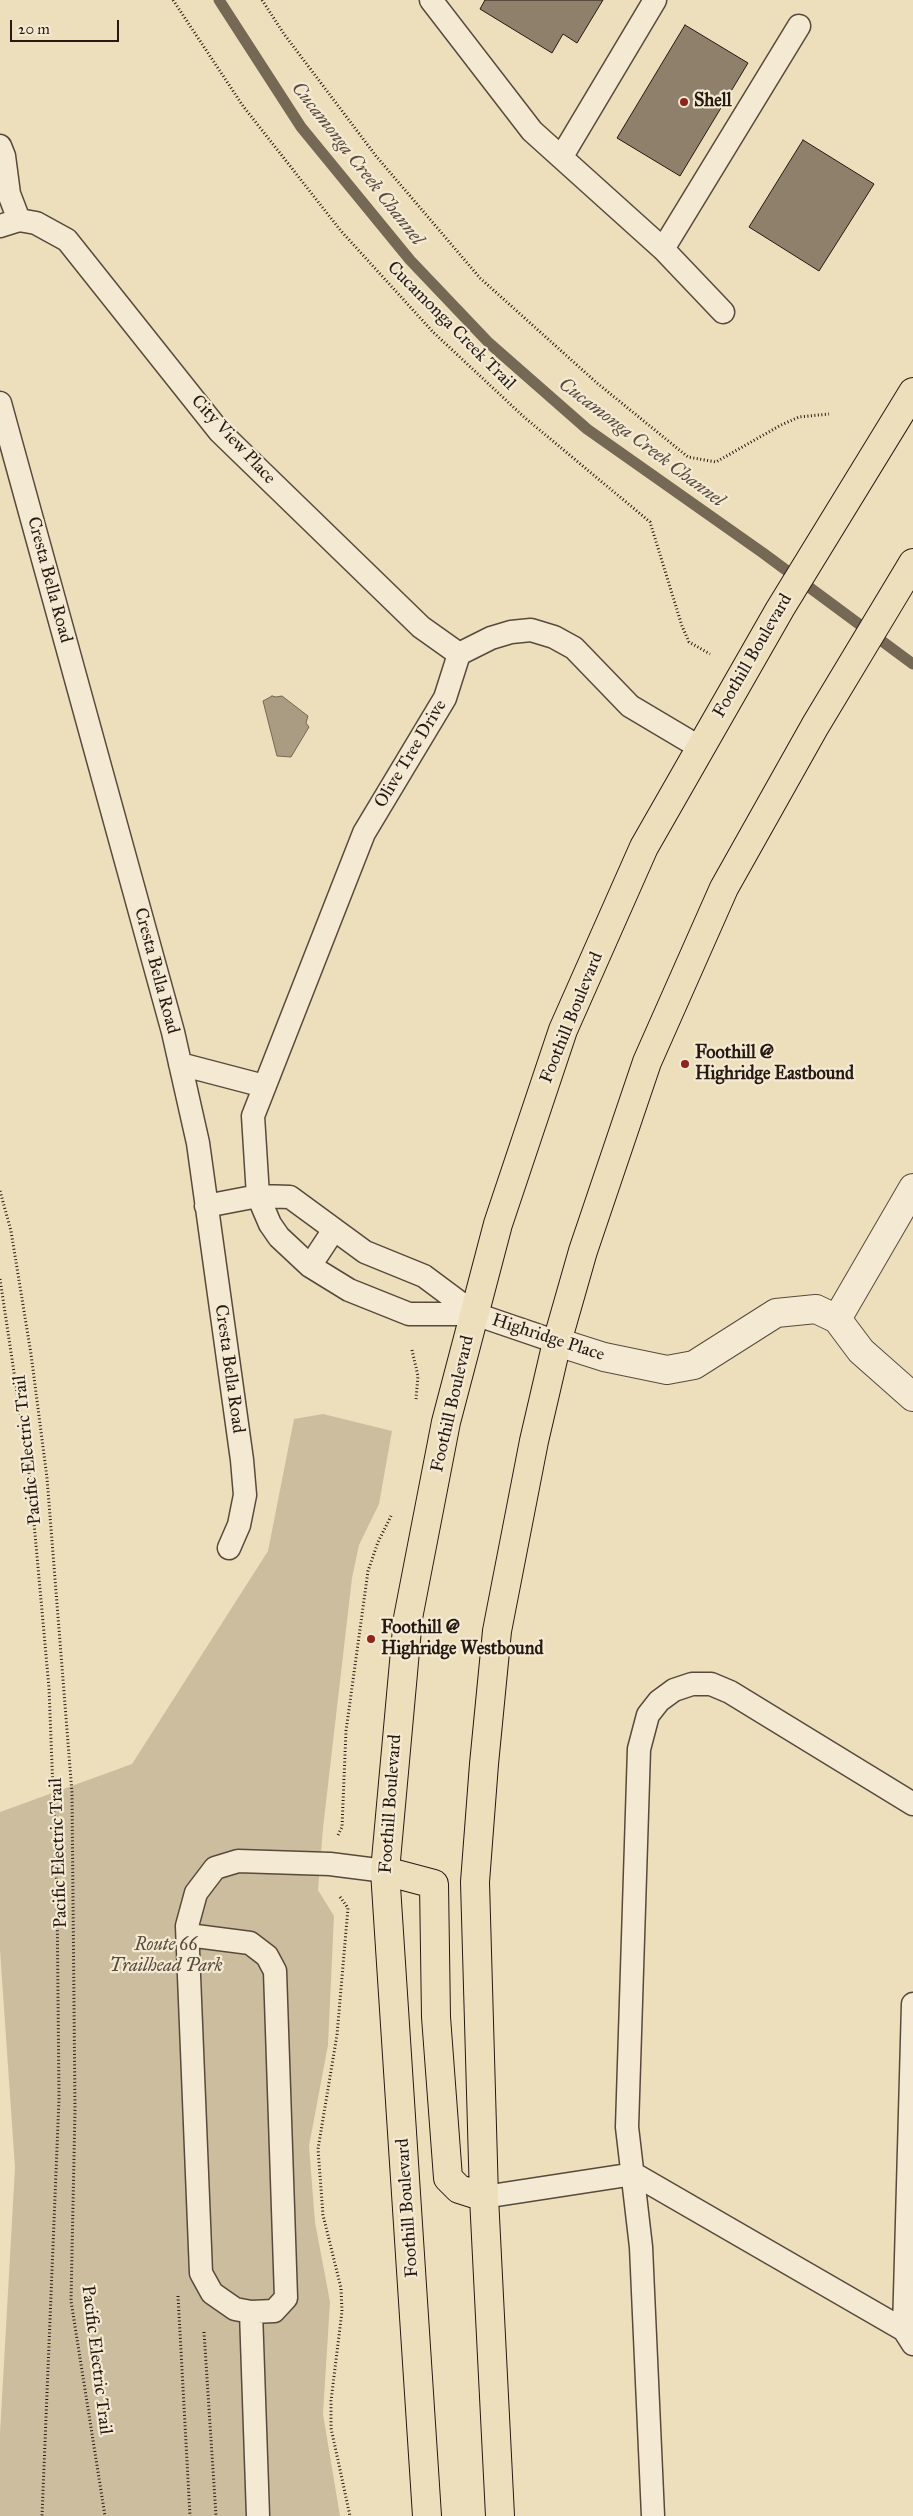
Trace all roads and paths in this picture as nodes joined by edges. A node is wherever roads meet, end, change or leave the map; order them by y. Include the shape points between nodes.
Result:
1 (173, 0) edge
2 (262, 0) edge
3 (431, 0) edge
4 (655, 0) edge
5 (799, 26) dead end
6 (0, 146) edge
7 (562, 156) junction
8 (9, 223) edge
9 (663, 249) junction
10 (723, 312) dead end
11 (913, 392) edge
12 (0, 404) edge
13 (829, 414) dead end
14 (907, 572) edge
15 (459, 654) junction
16 (710, 654) dead end
17 (699, 748) junction
18 (180, 1064) junction
19 (264, 1086) junction
20 (252, 1116) joint
21 (913, 1188) edge
22 (0, 1191) edge
23 (258, 1196) junction
24 (206, 1206) junction
25 (333, 1231) junction
26 (310, 1266) junction
27 (0, 1279) edge
28 (474, 1314) junction
29 (837, 1319) junction
30 (557, 1342) junction
31 (913, 1397) edge
32 (229, 1548) dead end
33 (913, 1804) edge
34 (330, 1864) junction
35 (385, 1871) junction
36 (188, 1935) junction
37 (913, 2004) edge
38 (634, 2174) junction
39 (484, 2197) junction
40 (251, 2312) junction
41 (204, 2332) dead end
42 (908, 2337) edge
43 (42, 2516) edge
44 (105, 2516) edge
45 (216, 2516) edge
46 (258, 2516) edge
47 (350, 2516) edge
48 (427, 2516) edge
49 (500, 2516) edge
50 (653, 2516) edge

1 - 16 path, Cucamonga Creek Trail via 243,106 341,232 433,332 524,417 650,522 689,642
2 - 13 path via 376,156 480,278 597,383 688,458 716,462 780,425 800,417
3 - 7 lane via 532,131
4 - 7 lane
5 - 9 lane
6 - 8 lane via 9,194
7 - 9 lane
8 - 15 lane, City View Place via 36,223 67,240 219,431 421,627
9 - 10 lane
11 - 17 main road, Foothill Boulevard
12 - 18 lane, Cresta Bella Road
14 - 30 main road via 724,888 647,1062 583,1251
15 - 17 lane via 510,632 531,630 554,637 574,648 630,706
15 - 19 lane, Olive Tree Drive via 445,698 364,833
17 - 28 main road, Foothill Boulevard via 644,847 563,1030 498,1224
18 - 19 lane
18 - 24 lane, Cresta Bella Road via 198,1143
19 - 20 lane, Olive Tree Drive
20 - 23 lane, Highridge Place
21 - 29 street
22 - 44 path, Pacific Electric Trail via 13,1240 46,1468 71,1783 75,2110 71,2302
23 - 24 lane
23 - 25 lane via 290,1198
23 - 26 lane, Highridge Place via 279,1237
24 - 32 lane, Cresta Bella Road via 242,1460 244,1495 239,1525
25 - 26 lane
25 - 28 lane via 365,1252 424,1276
26 - 28 lane, Highridge Place via 349,1290 409,1314
27 - 43 path, Pacific Electric Trail via 30,1479 49,1688 57,1892 59,2099
28 - 30 lane, Highridge Place
28 - 35 main road, Foothill Boulevard via 446,1422 408,1618
29 - 30 street, Highridge Place via 816,1309 776,1313 694,1365 667,1370 604,1357
29 - 31 street, Highridge Place via 862,1350
30 - 39 main road via 497,1631 484,1764 475,1882
33 - 38 lane via 730,1692 711,1684 692,1684 674,1690 648,1715 639,1750 628,2117
34 - 35 lane
34 - 36 lane via 238,1861 215,1868 196,1892 187,1926
34 - 47 path via 328,1893 343,1898 348,1908 336,2035 318,2149 319,2184 323,2215 341,2288 342,2311 331,2401 331,2428
35 - 39 main road via 434,1884 436,2017 448,2178 459,2189
35 - 48 main road, Foothill Boulevard
36 - 40 lane via 200,2273 212,2293 235,2309
36 - 40 lane via 250,1943 267,1956 275,1970 286,2298 274,2310
37 - 42 lane
38 - 39 lane
38 - 42 lane
38 - 50 lane via 641,2247
39 - 49 main road
40 - 46 lane
41 - 45 path

